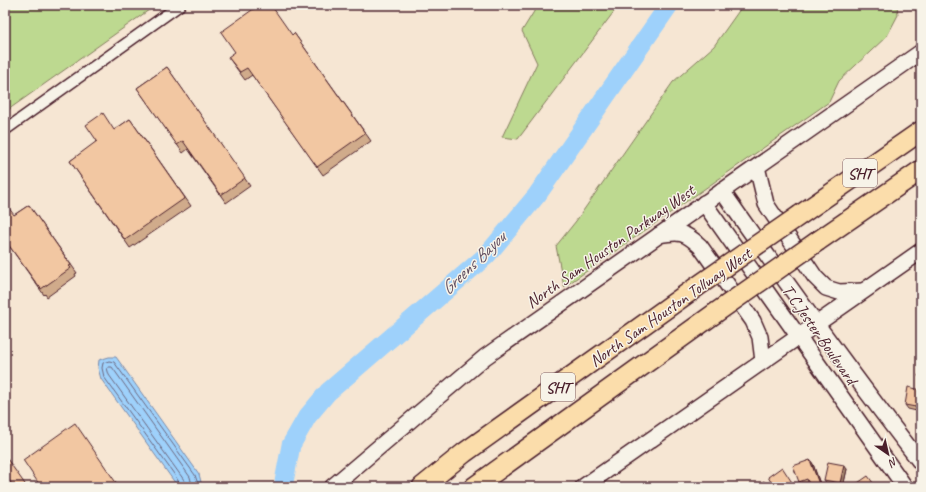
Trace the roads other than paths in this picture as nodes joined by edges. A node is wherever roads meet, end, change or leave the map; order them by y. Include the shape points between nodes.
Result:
1 (180, 5) edge
2 (921, 52) edge
3 (5, 130) edge
4 (921, 131) edge
5 (757, 166) junction
6 (921, 170) edge
7 (722, 191) junction
8 (704, 203) junction
9 (659, 235) junction
10 (921, 251) edge
11 (863, 291) junction
12 (816, 324) junction
13 (798, 336) junction
14 (763, 361) junction
15 (921, 463) edge
16 (332, 487) edge
17 (422, 487) edge
18 (474, 487) edge
19 (583, 487) edge
20 (905, 487) edge

1 - 3 street
2 - 5 main road, North Sam Houston Parkway West
4 - 17 highway, North Sam Houston Tollway West / SHT, bridge via 695,288 464,453
5 - 7 main road, North Sam Houston Parkway West
5 - 11 main road via 766,204 815,277 826,288 839,292
6 - 18 highway, North Sam Houston Tollway West / SHT, bridge via 714,314
7 - 8 main road, North Sam Houston Parkway West
7 - 12 main road, T C Jester Boulevard
8 - 9 main road, North Sam Houston Parkway West
8 - 13 main road, T C Jester Boulevard
9 - 14 main road via 676,232 689,236 700,246 752,321 760,337
9 - 16 main road, North Sam Houston Parkway West via 486,357
10 - 11 main road
11 - 12 main road
12 - 13 main road
12 - 15 main road, T C Jester Boulevard
13 - 14 main road
13 - 20 main road, T C Jester Boulevard
14 - 19 main road

